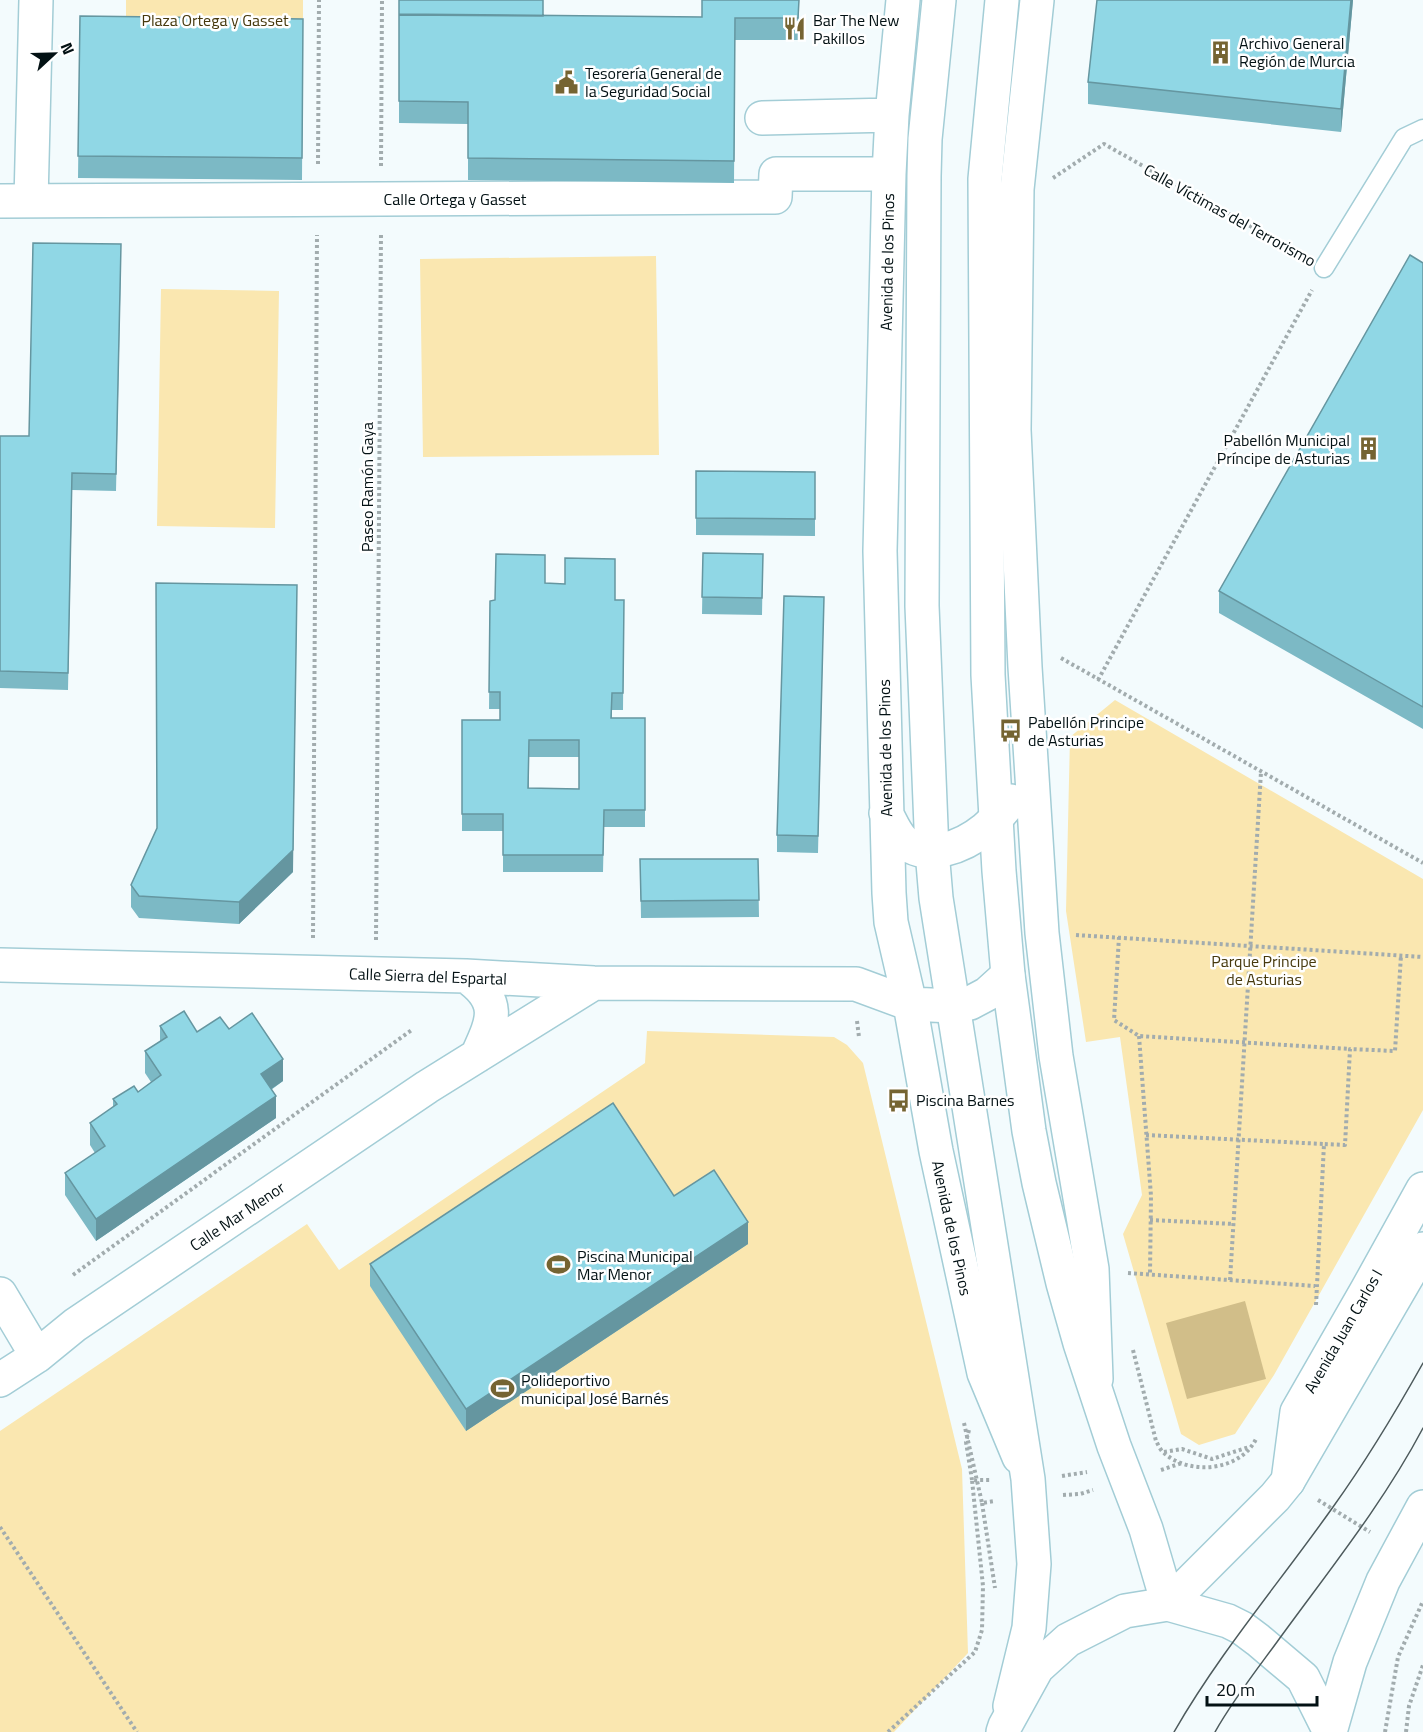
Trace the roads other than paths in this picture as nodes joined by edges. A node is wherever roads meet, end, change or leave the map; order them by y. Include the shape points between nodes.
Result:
1 (36, 0) edge
2 (903, 0) edge
3 (939, 0) edge
4 (1002, 0) edge
5 (1037, 0) edge
6 (892, 115) junction
7 (762, 118) dead end
8 (1423, 129) edge
9 (889, 174) junction
10 (15, 201) edge
11 (1324, 268) road end
12 (1031, 754) junction
13 (886, 813) junction
14 (996, 817) junction
15 (932, 851) junction
16 (891, 922) junction
17 (0, 965) edge
18 (1008, 975) junction
19 (466, 976) junction
20 (594, 983) junction
21 (856, 1000) junction
22 (910, 1004) junction
23 (952, 1006) junction
24 (477, 1056) junction
25 (1423, 1189) edge
26 (1423, 1249) edge
27 (0, 1294) edge
28 (37, 1356) junction
29 (0, 1380) edge
30 (1096, 1393) junction
31 (1028, 1479) junction
32 (1288, 1481) junction
33 (1423, 1507) edge
34 (1168, 1604) junction
35 (1004, 1729) edge
36 (1330, 1732) edge

1 - 10 street
2 - 6 street, Avenida de los Pinos
3 - 15 street, Avenida de los Pinos via 925,139 923,205 922,606
4 - 14 street via 985,179 988,675
5 - 12 street via 1017,189 1014,430
6 - 7 street
6 - 9 street, Avenida de los Pinos
8 - 11 lane, Calle Víctimas del Terrorismo via 1404,138
9 - 10 street, Calle Ortega y Gasset via 776,174 775,197
9 - 13 street, Avenida de los Pinos via 879,550
12 - 14 street via 1020,788
12 - 30 street via 1042,933 1056,1056 1092,1269
13 - 15 street via 904,841
13 - 16 street, Avenida de los Pinos
14 - 15 street via 961,844
14 - 18 street
15 - 23 street, Avenida de los Pinos
16 - 21 street
16 - 22 street, Avenida de los Pinos
17 - 19 street, Calle Sierra del Espartal
18 - 23 street, Calle Sierra del Espartal via 987,994
18 - 30 street via 1039,1183 1063,1283
19 - 20 street, Calle Sierra del Espartal
19 - 24 street via 480,986 493,1018
20 - 21 street, Calle Sierra del Espartal
20 - 24 street, Calle Mar Menor
21 - 22 street, Calle Sierra del Espartal
22 - 23 street, Calle Sierra del Espartal
22 - 31 street, Avenida de los Pinos via 936,1151 984,1373
23 - 31 street, Avenida de los Pinos
24 - 28 street, Calle Mar Menor via 94,1312
25 - 32 street, Avenida Juan Carlos I via 1296,1412
26 - 32 street, Avenida Juan Carlos I
27 - 28 street
28 - 29 street, Calle Mar Menor
30 - 34 street via 1146,1529
31 - 35 street, Avenida de los Pinos via 1034,1564 1029,1628
32 - 34 street, Avenida Juan Carlos I
33 - 36 street via 1376,1599 1350,1662
34 - 35 street via 1125,1611 1068,1640 1037,1668
34 - 36 street via 1228,1621 1258,1640 1303,1678

